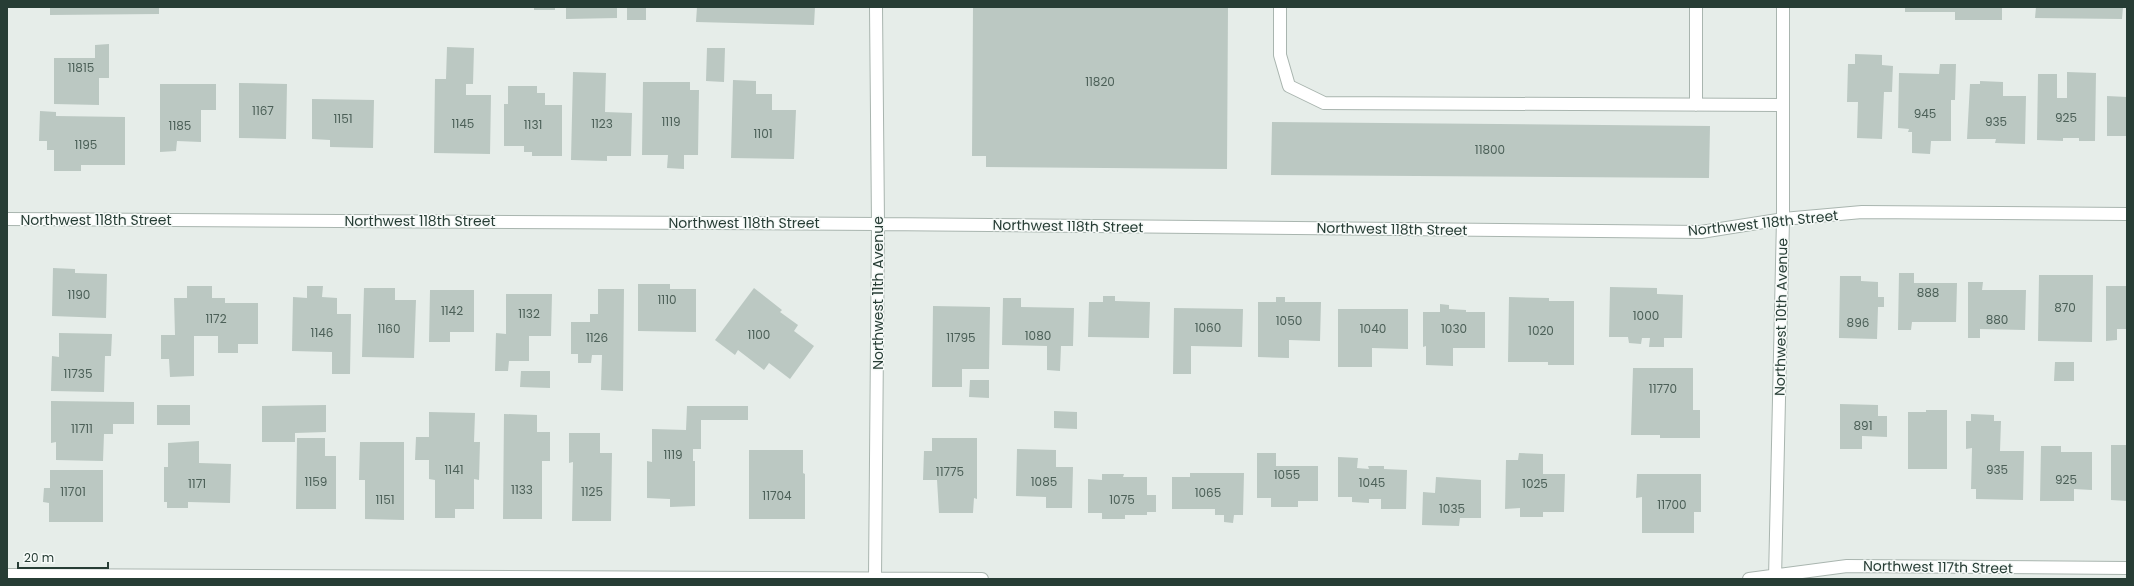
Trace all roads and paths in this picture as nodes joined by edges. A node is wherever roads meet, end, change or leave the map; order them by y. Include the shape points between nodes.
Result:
1 (876, 7) edge
2 (1280, 7) edge
3 (1696, 7) edge
4 (1783, 7) edge
5 (1696, 105) junction
6 (1783, 105) junction
7 (2127, 214) edge
8 (7, 219) edge
9 (1783, 219) junction
10 (878, 224) junction
11 (2127, 568) edge
12 (7, 575) edge
13 (875, 578) edge
14 (1774, 578) edge
15 (982, 579) edge
16 (1749, 579) edge

1 - 10 street, Northwest 11th Avenue
2 - 5 street via 1280,56 1288,86 1324,103
3 - 5 street
4 - 6 street, Northwest 10th Avenue
5 - 6 street
6 - 9 street, Northwest 10th Avenue
7 - 9 street, Northwest 118th Street via 1862,212
8 - 10 street, Northwest 118th Street
9 - 10 street, Northwest 118th Street via 1700,232
9 - 14 street, Northwest 10th Avenue
10 - 13 street, Northwest 11th Avenue
11 - 14 street, Northwest 117th Street via 1847,566
12 - 13 street
13 - 15 street
14 - 16 street, Northwest 117th Street

